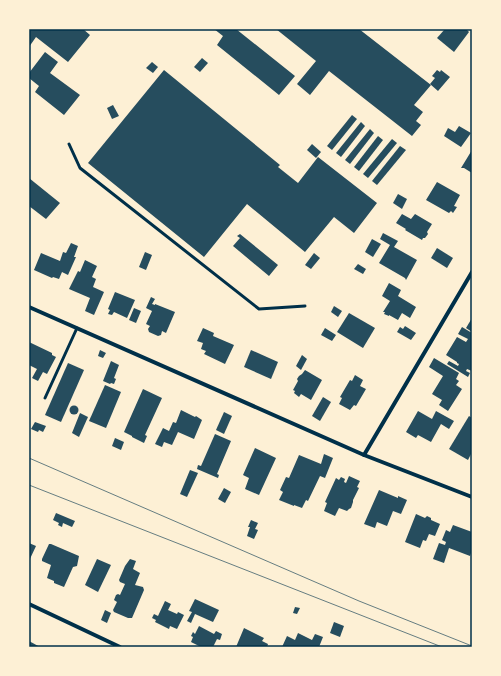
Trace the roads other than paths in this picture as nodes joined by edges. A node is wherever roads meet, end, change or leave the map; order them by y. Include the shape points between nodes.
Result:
1 (69, 144) dead end
2 (472, 272) edge
3 (306, 306) dead end
4 (29, 307) edge
5 (77, 328) junction
6 (45, 398) dead end
7 (364, 454) junction
8 (472, 497) edge
9 (29, 604) edge
10 (120, 647) edge

1 - 3 lane via 80,168 258,309
2 - 7 street
4 - 5 street
5 - 6 lane
5 - 7 street
7 - 8 street
9 - 10 street

